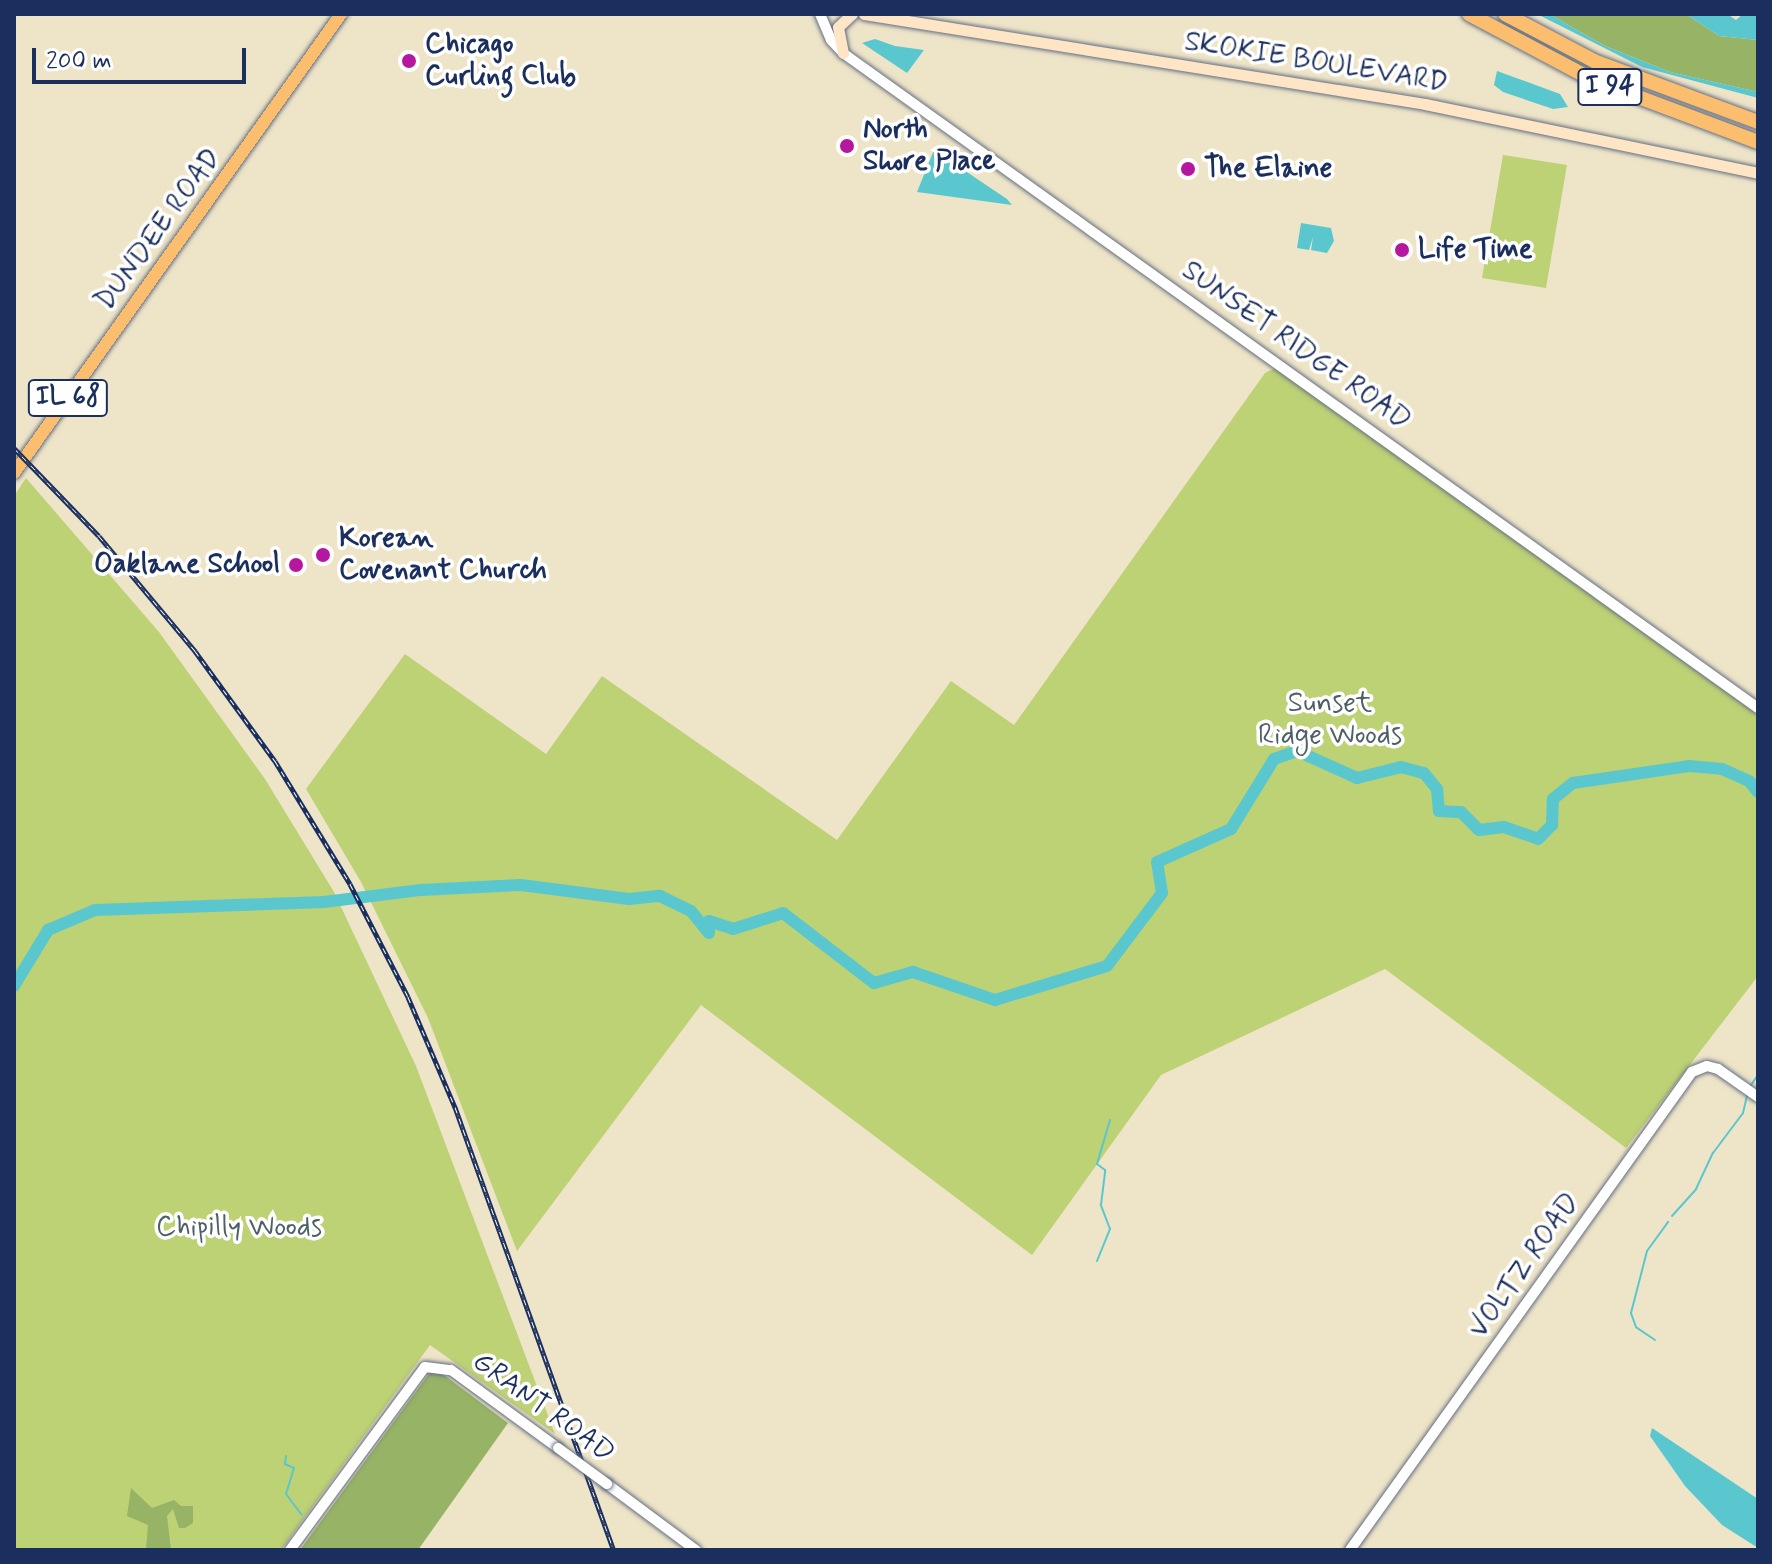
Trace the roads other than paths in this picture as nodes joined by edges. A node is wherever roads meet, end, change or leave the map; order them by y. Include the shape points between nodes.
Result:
1 (341, 14) edge
2 (820, 14) edge
3 (852, 14) edge
4 (864, 14) edge
5 (1469, 14) edge
6 (1505, 14) edge
7 (843, 53) junction
8 (1758, 122) edge
9 (1758, 142) edge
10 (1758, 173) edge
11 (14, 473) edge
12 (1758, 708) edge
13 (1758, 1097) edge
14 (290, 1550) edge
15 (696, 1550) edge
16 (1350, 1550) edge

1 - 11 main road, DUNDEE ROAD / IL 68
2 - 7 street, SUNSET RIDGE ROAD
3 - 7 main road via 838,27
4 - 10 main road, SKOKIE BOULEVARD via 1425,104
5 - 9 highway, I 94 via 1593,80
6 - 8 highway, I 94 via 1608,67
7 - 12 street, SUNSET RIDGE ROAD
13 - 16 street, VOLTZ ROAD via 1718,1069 1707,1066 1692,1072
14 - 15 street, GRANT ROAD, bridge via 425,1367 451,1370

